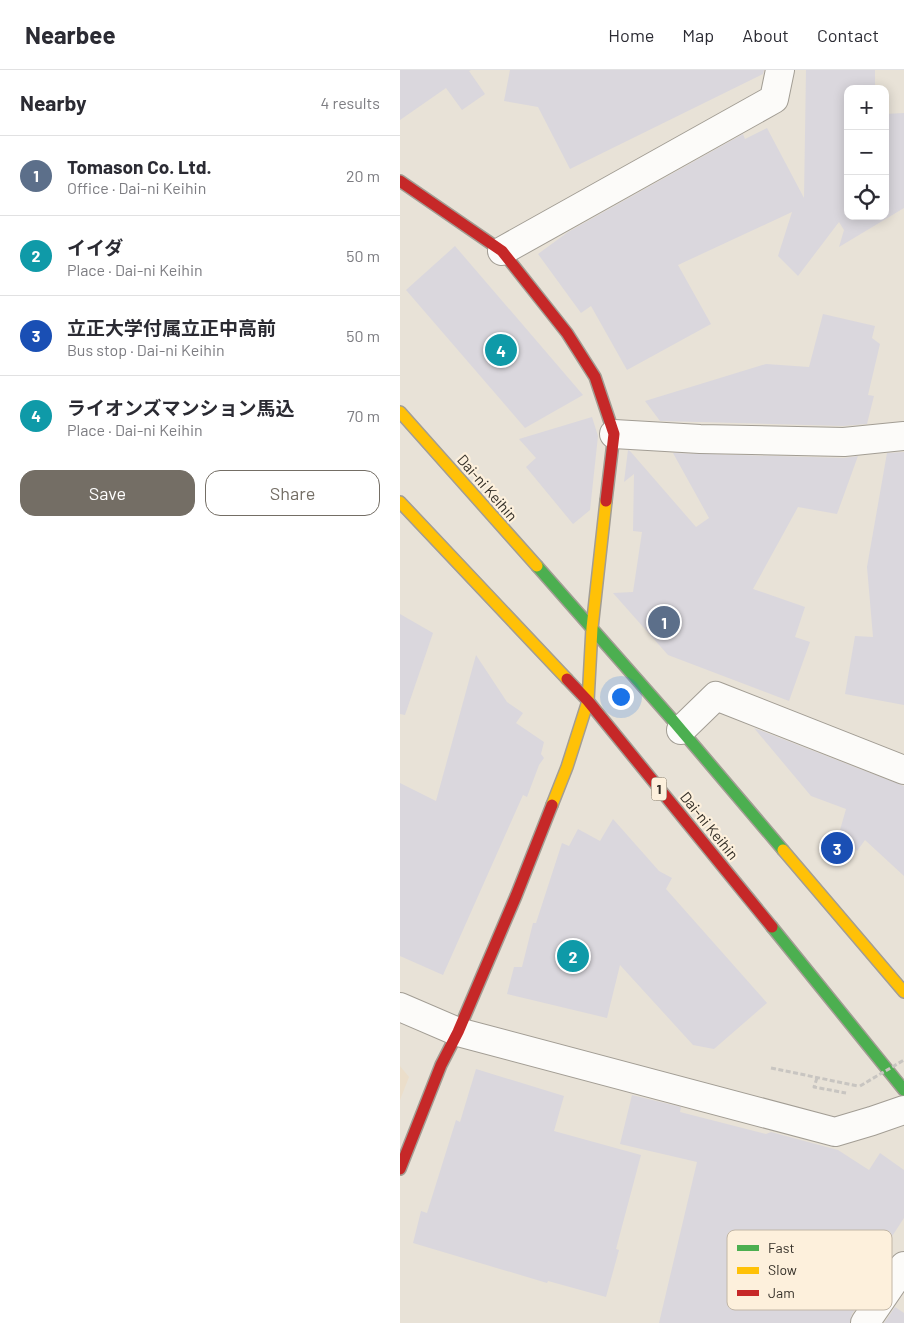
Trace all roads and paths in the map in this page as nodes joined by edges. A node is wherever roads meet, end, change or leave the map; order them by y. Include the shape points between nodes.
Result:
1 (780, 70) edge
2 (400, 181) edge
3 (502, 251) junction
4 (400, 412) edge
5 (614, 434) junction
6 (904, 436) edge
7 (400, 502) edge
8 (592, 628) junction
9 (588, 701) junction
10 (681, 730) junction
11 (904, 770) edge
12 (904, 992) edge
13 (400, 1007) edge
14 (458, 1032) junction
15 (904, 1060) edge
16 (771, 1068) dead end
17 (816, 1078) junction
18 (904, 1090) edge
19 (850, 1094) dead end
20 (904, 1110) edge
21 (400, 1168) edge
22 (904, 1266) edge
23 (892, 1284) edge
24 (874, 1310) edge
25 (865, 1323) edge

1 - 3 street via 774,99
2 - 3 main road
3 - 5 main road via 567,333 595,377
4 - 8 main road, Dai-ni Keihin
5 - 6 street via 844,442
5 - 8 main road
7 - 9 main road, Dai-ni Keihin / 1
8 - 9 main road
8 - 10 main road, Dai-ni Keihin
9 - 14 main road via 567,767
9 - 18 main road, Dai-ni Keihin / 1
10 - 11 street via 716,696
10 - 12 main road, Dai-ni Keihin
13 - 14 street
14 - 20 street via 835,1132
14 - 21 main road
15 - 17 path, bridge via 860,1086
16 - 17 path
17 - 19 path via 814,1087
22 - 23 street
24 - 25 street

